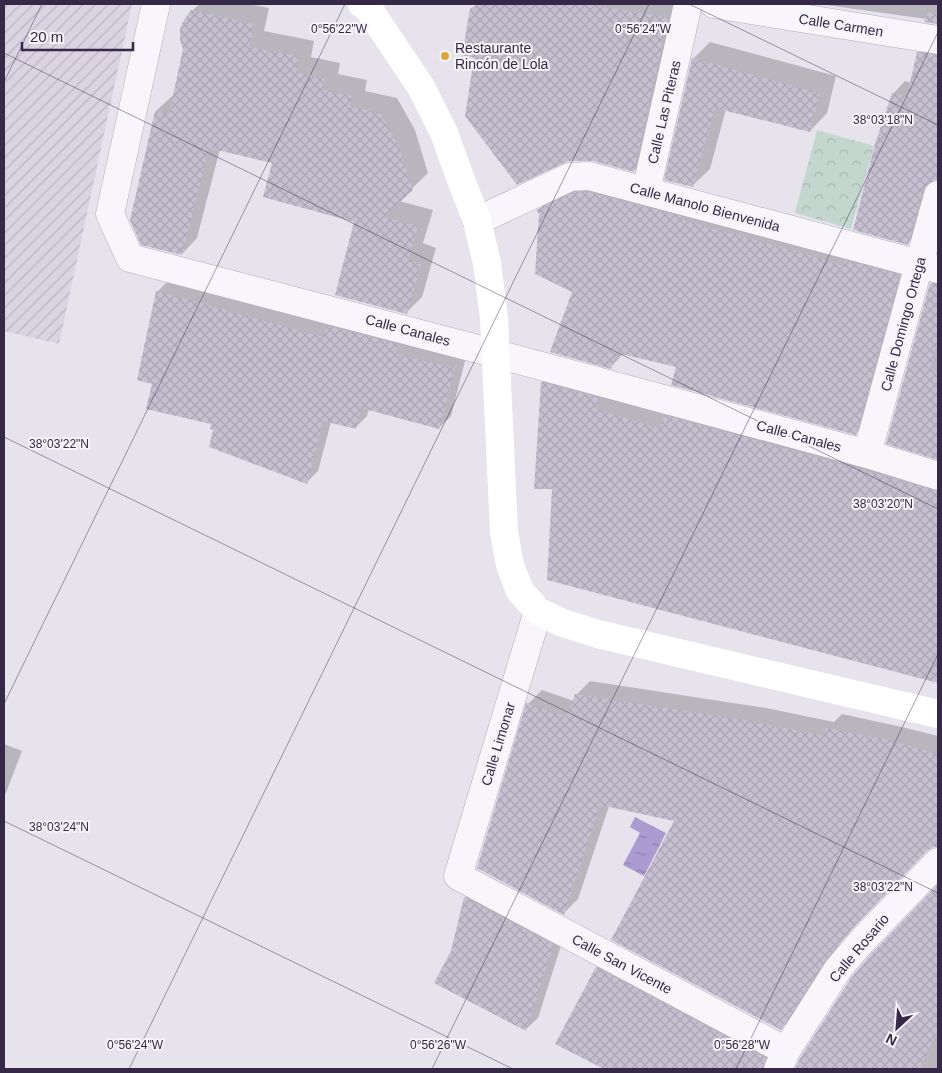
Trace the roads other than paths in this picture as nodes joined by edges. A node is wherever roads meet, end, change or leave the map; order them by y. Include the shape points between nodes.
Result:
1 (156, 4) edge
2 (367, 4) edge
3 (688, 4) edge
4 (714, 4) edge
5 (938, 40) edge
6 (646, 191) junction
7 (938, 195) edge
8 (477, 220) junction
9 (929, 267) edge
10 (497, 354) junction
11 (867, 454) junction
12 (938, 476) edge
13 (538, 611) junction
14 (938, 714) edge
15 (938, 862) edge
16 (458, 876) joint
17 (782, 1060) edge

1 - 10 street, Calle Canales via 110,214 130,258
2 - 8 main road via 421,87 444,133
3 - 6 street, Calle Las Piteras
4 - 5 street, Calle Carmen
6 - 8 street, Calle Manolo Bienvenida via 589,176 570,177
6 - 9 street, Calle Manolo Bienvenida
7 - 9 street, Calle Domingo Ortega
8 - 10 main road via 487,263
9 - 11 street, Calle Domingo Ortega
10 - 11 street, Calle Canales
10 - 13 main road via 504,532 510,565 520,591
11 - 12 street, Calle Canales
13 - 14 main road via 598,634
13 - 16 street, Calle Limonar
15 - 17 street, Calle Rosario via 838,969
16 - 17 street, Calle San Vicente

